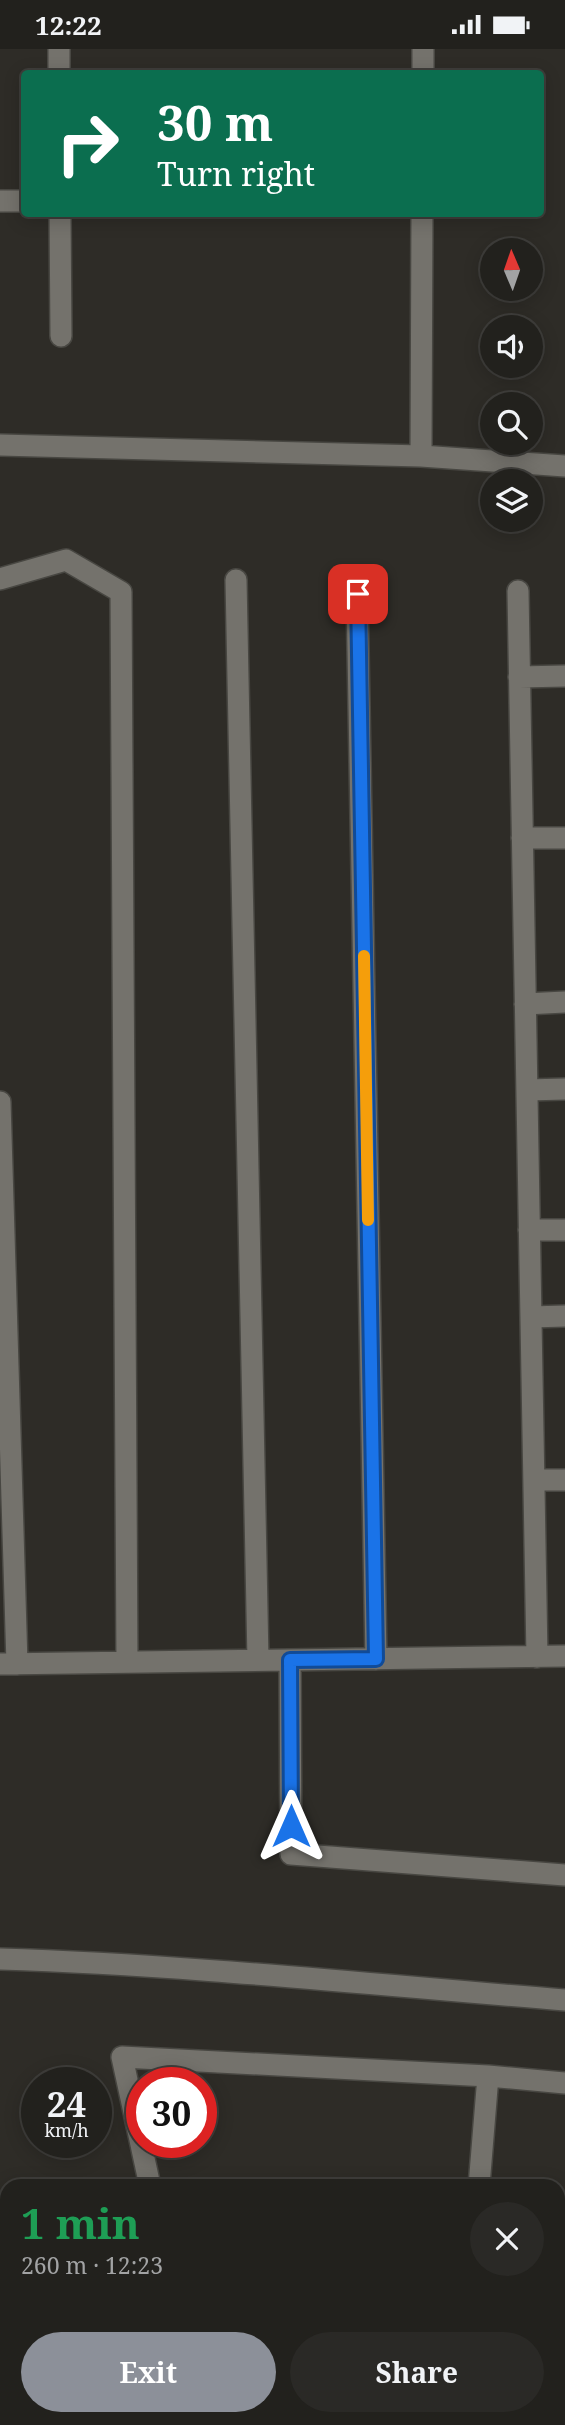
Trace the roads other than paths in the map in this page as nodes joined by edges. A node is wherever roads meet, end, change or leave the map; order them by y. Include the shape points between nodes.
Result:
1 (59, 49) edge
2 (423, 49) edge
3 (59, 70) edge
4 (423, 70) edge
5 (0, 201) edge
6 (21, 201) edge
7 (60, 217) edge
8 (422, 217) edge
9 (61, 336) dead end
10 (0, 445) edge
11 (421, 456) junction
12 (565, 466) edge
13 (0, 579) edge
14 (236, 580) dead end
15 (518, 591) dead end
16 (358, 594) dead end
17 (565, 676) edge
18 (519, 677) junction
19 (522, 838) junction
20 (565, 838) edge
21 (565, 1002) edge
22 (525, 1004) junction
23 (565, 1089) edge
24 (527, 1090) junction
25 (0, 1103) edge
26 (529, 1230) junction
27 (565, 1230) edge
28 (565, 1316) edge
29 (531, 1317) junction
30 (534, 1480) junction
31 (565, 1480) edge
32 (565, 1656) edge
33 (537, 1657) junction
34 (376, 1659) junction
35 (258, 1660) junction
36 (290, 1660) junction
37 (127, 1662) junction
38 (8, 1664) edge
39 (565, 1875) edge
40 (0, 1959) edge
41 (565, 2000) edge
42 (488, 2076) junction
43 (565, 2083) edge
44 (148, 2179) edge
45 (480, 2179) edge

1 - 3 street
2 - 4 street
5 - 6 street
7 - 9 street
8 - 11 street
10 - 11 street
11 - 12 street
13 - 37 street via 66,560 121,592
14 - 35 street
15 - 18 street
16 - 34 street
17 - 18 street
18 - 19 street
19 - 20 street
19 - 22 street
21 - 22 street
22 - 24 street
23 - 24 street
24 - 26 street
25 - 38 street
26 - 27 street
26 - 29 street
28 - 29 street
29 - 30 street
30 - 31 street
30 - 33 street
32 - 33 street
33 - 34 street
34 - 36 street
35 - 36 street
35 - 37 street
36 - 39 street via 291,1854
37 - 38 street
40 - 41 street
42 - 43 street
42 - 44 street via 122,2057
42 - 45 street

